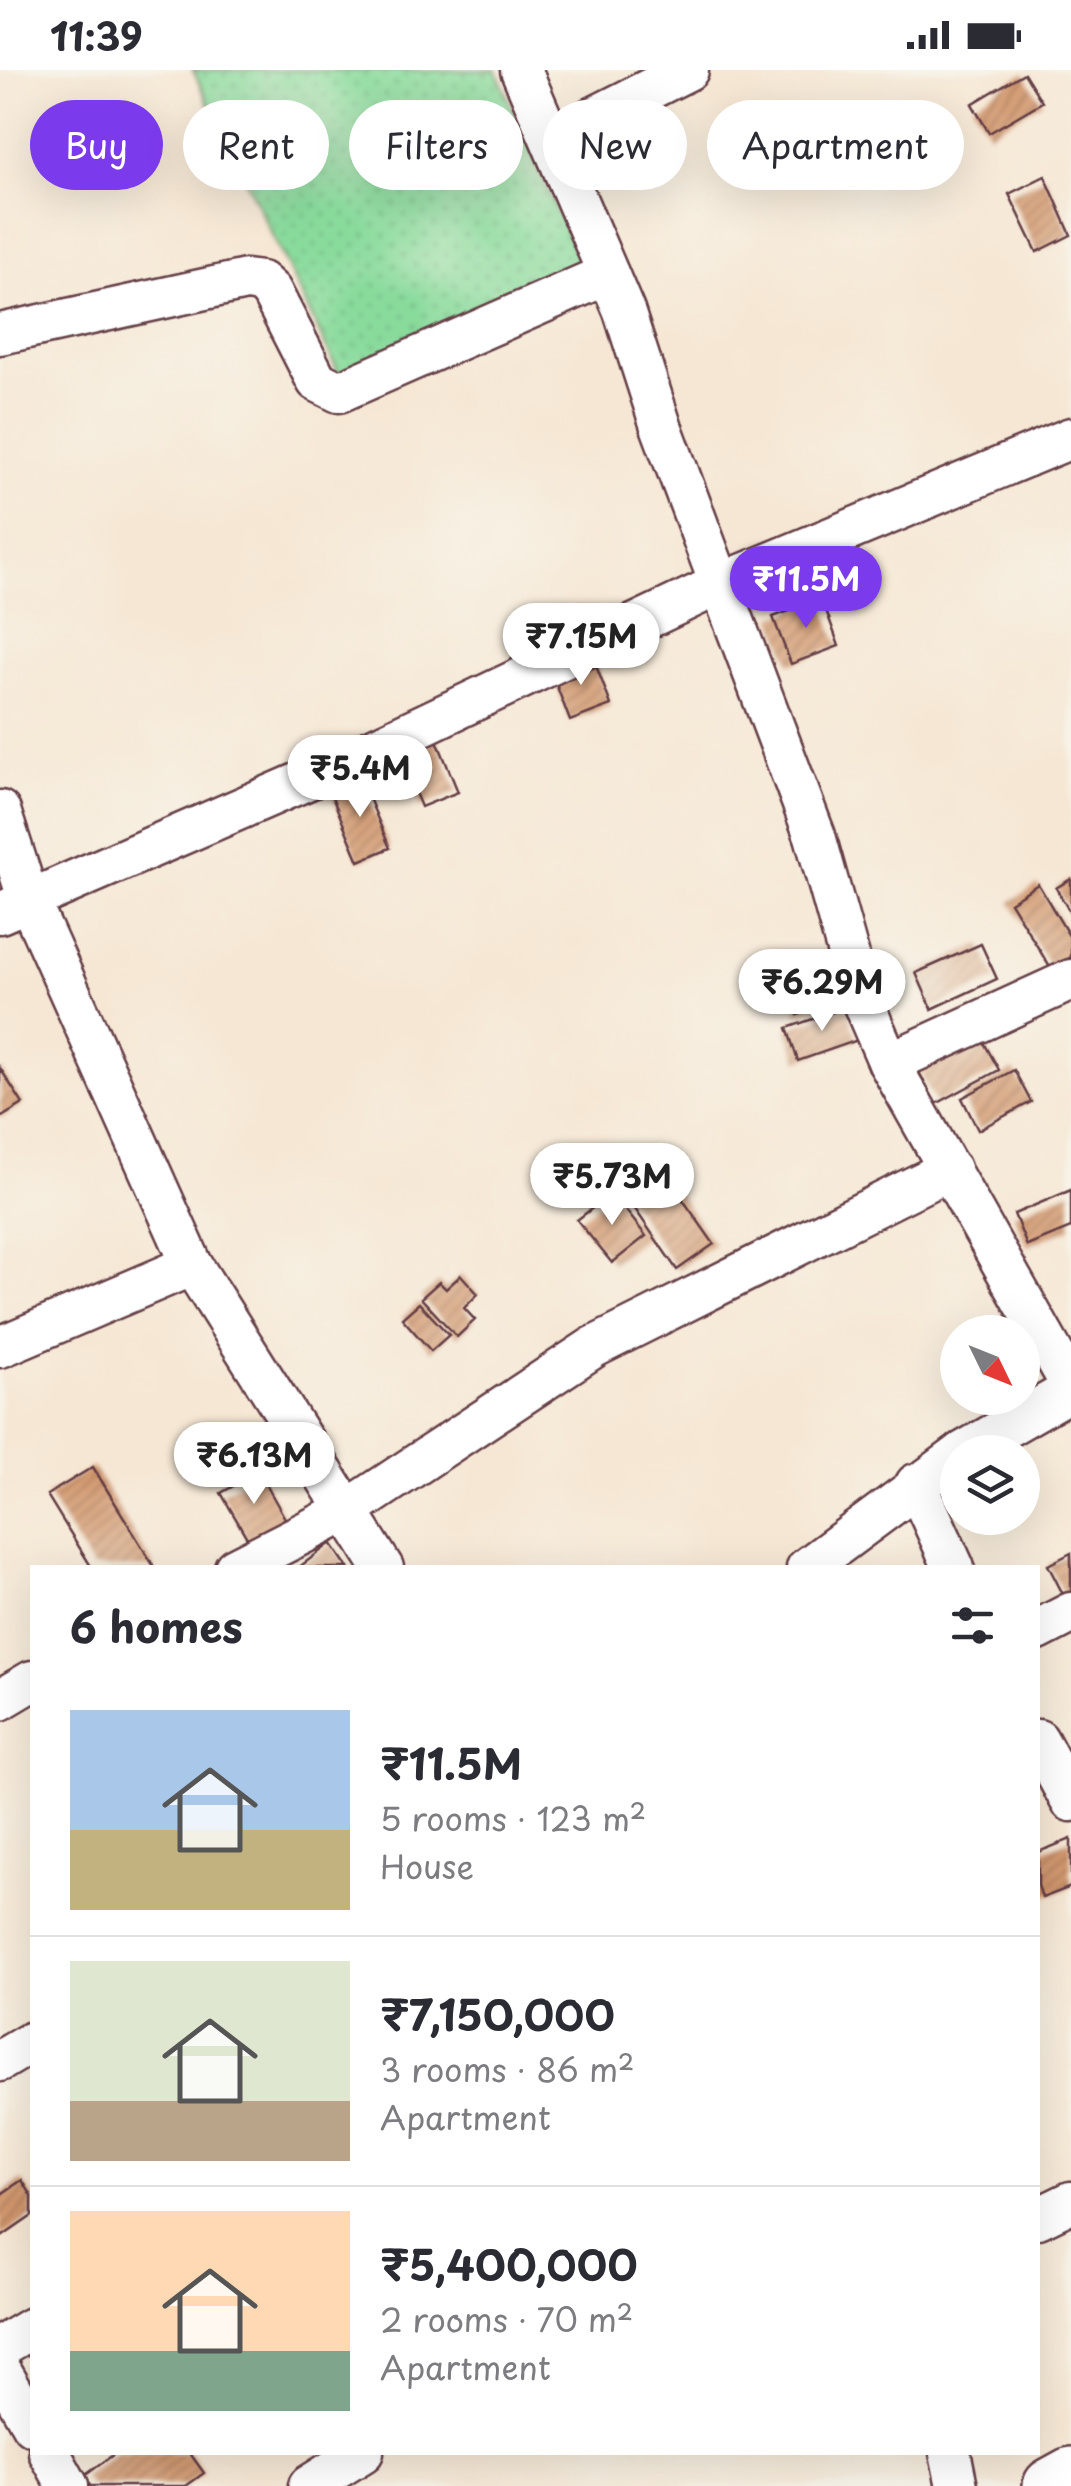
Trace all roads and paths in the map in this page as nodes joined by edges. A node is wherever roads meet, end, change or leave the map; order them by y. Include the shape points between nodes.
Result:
1 (521, 70) edge
2 (688, 70) edge
3 (628, 100) edge
4 (543, 121) edge
5 (573, 190) edge
6 (608, 274) junction
7 (0, 334) edge
8 (1071, 438) edge
9 (720, 584) junction
10 (0, 811) edge
11 (15, 907) edge
12 (1071, 980) edge
13 (888, 1062) junction
14 (950, 1169) junction
15 (192, 1265) junction
16 (0, 1348) edge
17 (1071, 1388) edge
18 (992, 1435) edge
19 (940, 1468) edge
20 (916, 1484) junction
21 (345, 1512) junction
22 (241, 1565) edge
23 (382, 1565) edge
24 (810, 1565) edge
25 (953, 1565) edge
26 (1071, 1613) edge
27 (1040, 1629) edge
28 (30, 1682) edge
29 (0, 1700) edge
30 (1040, 1744) edge
31 (1071, 1801) edge
32 (30, 2043) edge
33 (0, 2061) edge
34 (1071, 2202) edge
35 (1040, 2217) edge
36 (30, 2329) edge
37 (0, 2347) edge
38 (0, 2369) edge
39 (30, 2422) edge
40 (50, 2455) edge
41 (358, 2455) edge
42 (951, 2455) edge
43 (1071, 2475) edge
44 (68, 2486) edge
45 (309, 2486) edge
46 (957, 2486) edge
47 (1050, 2486) edge

1 - 4 street
2 - 3 street
5 - 6 street
6 - 7 street via 338,392 317,381 261,282
6 - 9 street
8 - 9 street
9 - 11 street via 311,778
9 - 13 street via 815,836 860,996
10 - 11 street
11 - 15 street
12 - 13 street
13 - 14 street
14 - 17 street
14 - 21 street via 594,1347
15 - 16 street
15 - 21 street
17 - 18 street
19 - 20 street
20 - 24 street
20 - 25 street
21 - 22 street
21 - 23 street
26 - 27 street
28 - 29 street
30 - 31 street
32 - 33 street
34 - 35 street
36 - 37 street
38 - 39 street
40 - 44 street
41 - 45 street
42 - 46 street
43 - 47 street

